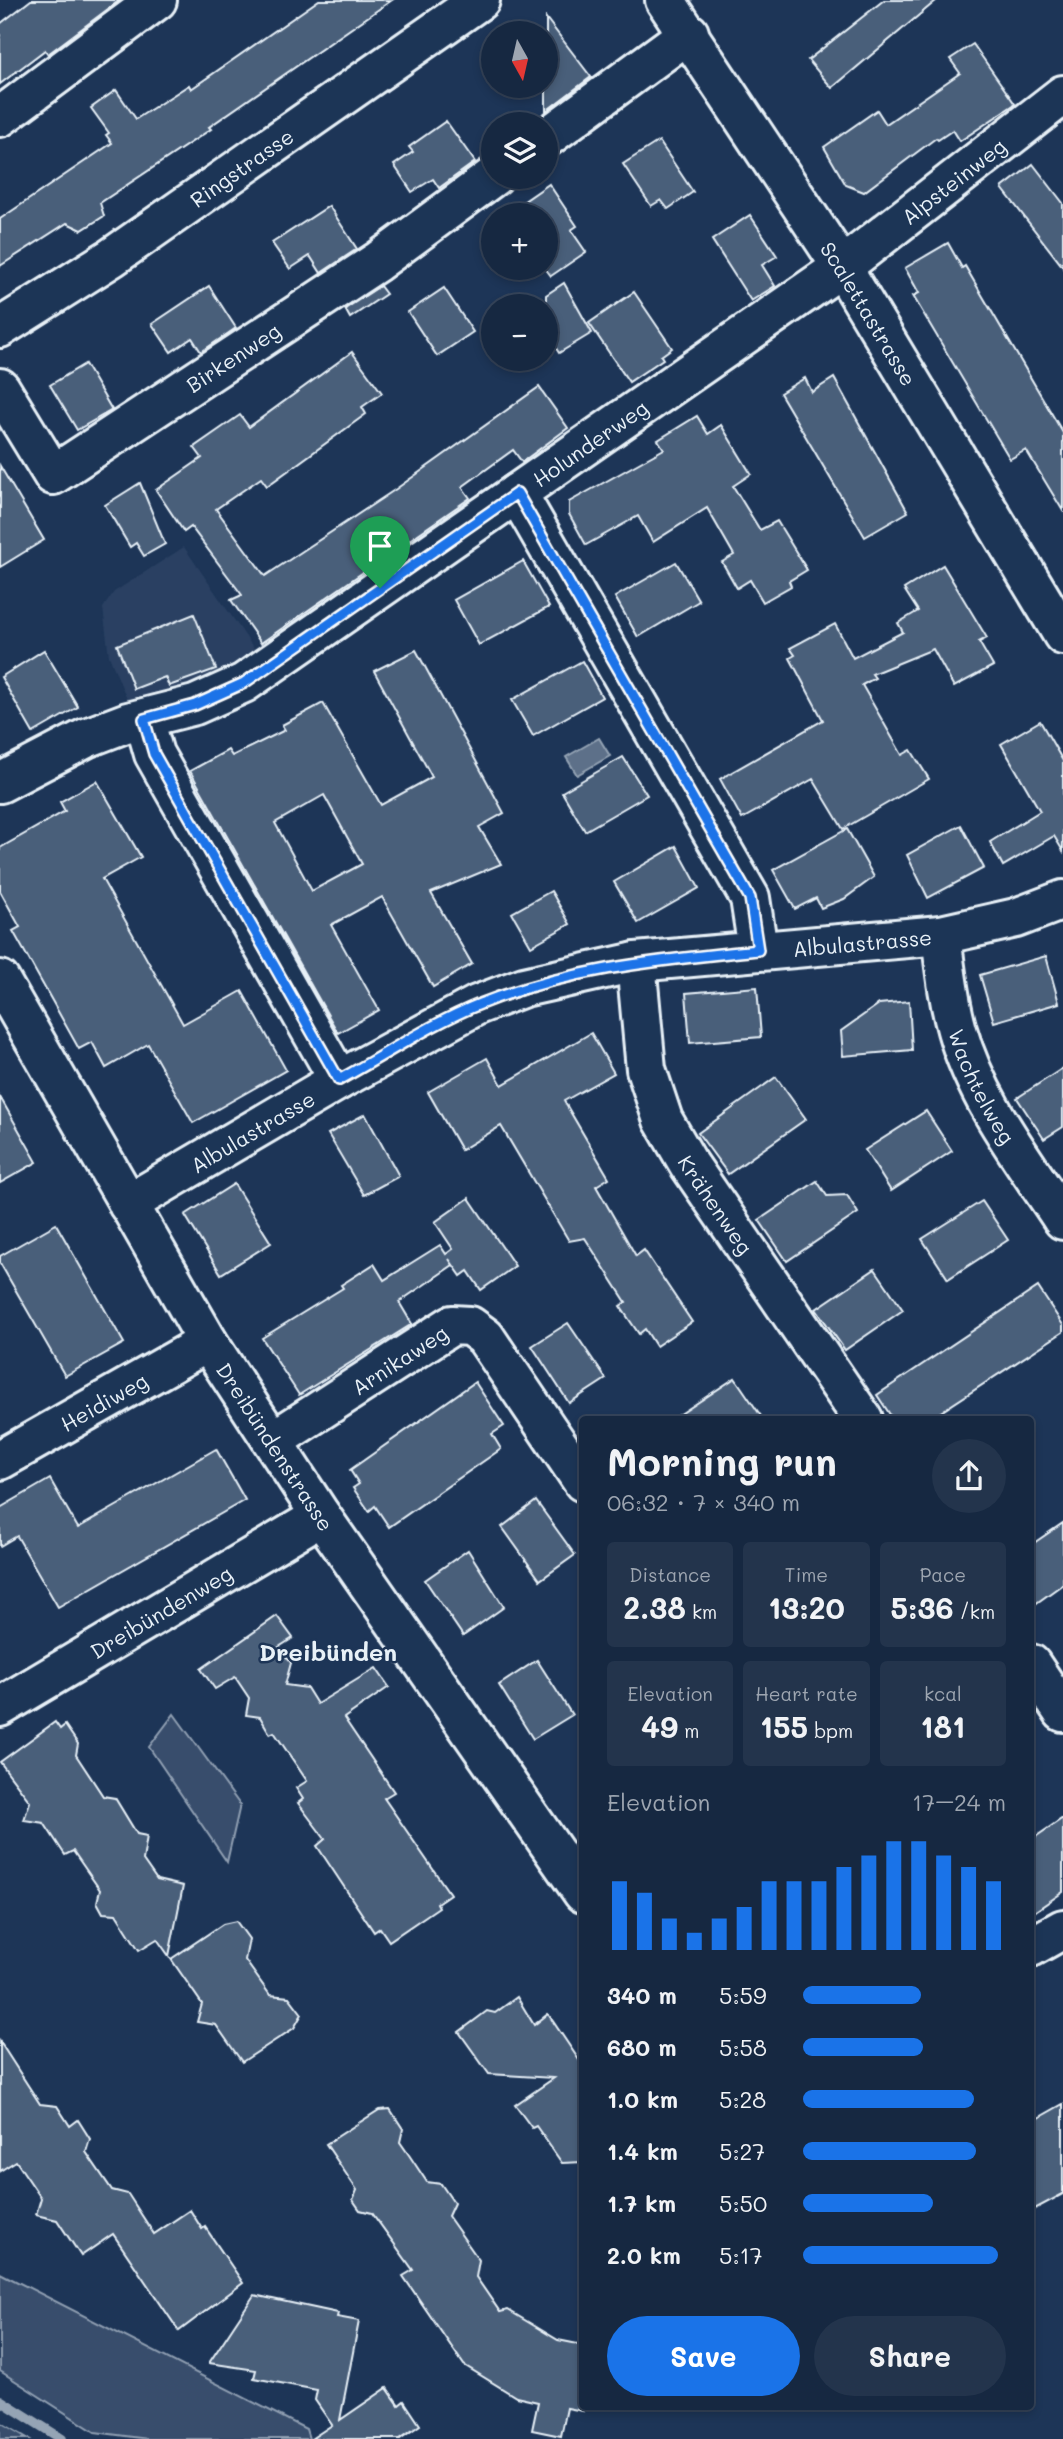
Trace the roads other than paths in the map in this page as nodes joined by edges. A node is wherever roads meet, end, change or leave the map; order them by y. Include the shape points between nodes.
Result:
1 (156, 0) edge
2 (480, 0) edge
3 (665, 0) edge
4 (690, 33) junction
5 (1063, 94) edge
6 (0, 117) edge
7 (558, 129) edge
8 (481, 186) edge
9 (842, 267) junction
10 (0, 328) edge
11 (0, 388) edge
12 (517, 493) junction
13 (1063, 635) edge
14 (144, 719) junction
15 (0, 783) edge
16 (1063, 900) edge
17 (941, 935) junction
18 (758, 950) junction
19 (636, 962) junction
20 (0, 980) edge
21 (9, 1019) edge
22 (339, 1080) junction
23 (128, 1204) junction
24 (1063, 1220) edge
25 (208, 1342) junction
26 (861, 1416) edge
27 (274, 1440) junction
28 (0, 1460) edge
29 (579, 1476) edge
30 (321, 1516) junction
31 (1034, 1668) edge
32 (0, 1707) edge
33 (1063, 1712) edge
34 (579, 1887) edge
35 (1063, 1929) edge
36 (1034, 1945) edge

1 - 6 street
2 - 10 street, Ringstrasse via 111,258
3 - 4 street, Scalettastrasse
4 - 7 street
4 - 9 street, Scalettastrasse
5 - 9 street, Alpsteinweg
8 - 11 street, Birkenweg via 377,262 54,475
9 - 12 street, Holunderweg
9 - 13 street, Scalettastrasse
12 - 14 street, Holunderweg via 244,683 195,705
12 - 18 street via 750,898
14 - 15 street, Holunderweg via 86,738
14 - 22 street via 154,754
16 - 17 street, Albulastrasse via 1016,918
17 - 18 street, Albulastrasse
17 - 24 street, Wachtelweg via 957,1029 972,1072 991,1112
18 - 19 street, Albulastrasse
19 - 22 street, Albulastrasse via 561,977 477,1005
19 - 26 street, Krähenweg via 646,1069 663,1120
20 - 21 street, Dreibündenstrasse
21 - 23 street, Dreibündenstrasse
22 - 23 street, Albulastrasse
23 - 25 street, Dreibündenstrasse
25 - 27 street, Dreibündenstrasse
25 - 28 street, Heidiweg
27 - 29 street, Arnikaweg via 452,1325 470,1326 485,1337
27 - 30 street, Dreibündenstrasse
30 - 32 street, Dreibündenweg
30 - 34 street, Dreibündenstrasse
31 - 33 street
35 - 36 street

